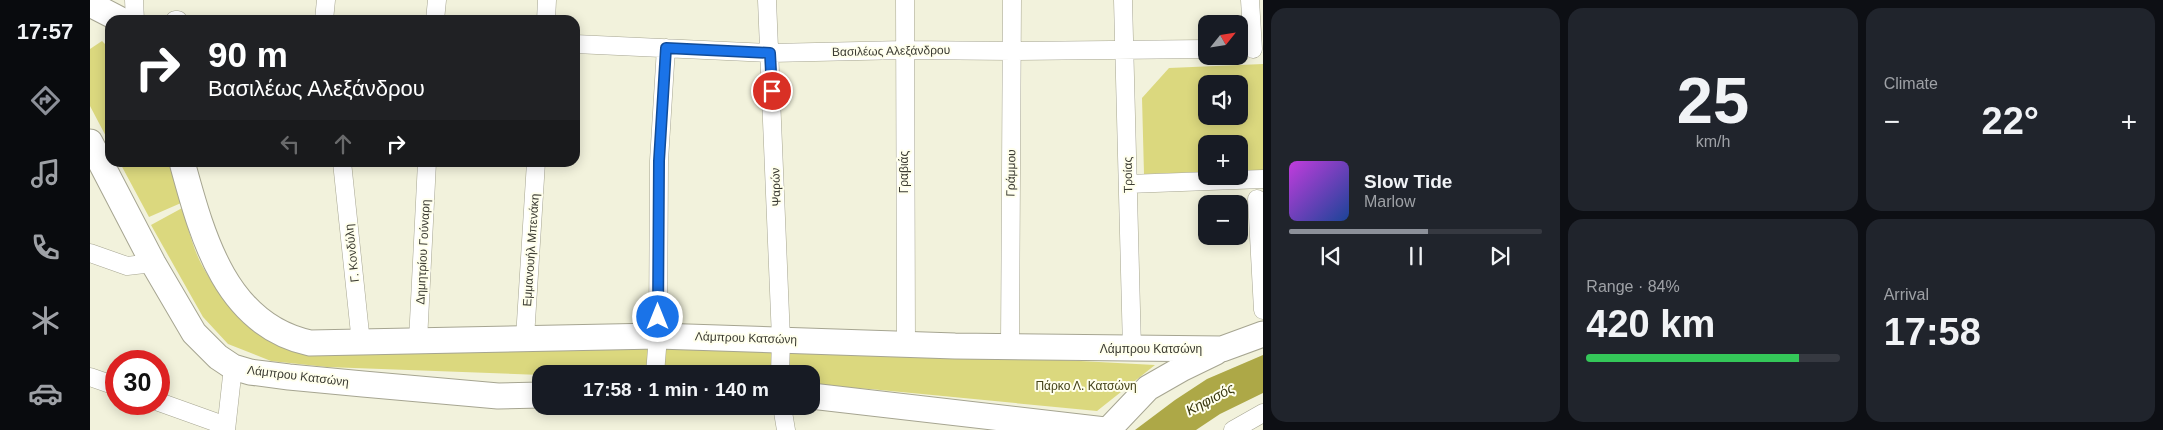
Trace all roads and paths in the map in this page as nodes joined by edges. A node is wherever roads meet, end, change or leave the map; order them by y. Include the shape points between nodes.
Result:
1 (134, 0) edge
2 (326, 0) edge
3 (437, 0) edge
4 (547, 0) edge
5 (767, 0) edge
6 (905, 0) edge
7 (1012, 0) edge
8 (1123, 0) edge
9 (1250, 0) edge
10 (90, 4) edge
11 (111, 15) edge
12 (135, 15) edge
13 (324, 15) edge
14 (436, 15) edge
15 (546, 15) edge
16 (580, 44) edge
17 (666, 48) junction
18 (1124, 49) junction
19 (1198, 49) edge
20 (1252, 49) edge
21 (904, 50) junction
22 (1012, 51) junction
23 (770, 53) junction
24 (90, 142) edge
25 (184, 167) edge
26 (343, 167) edge
27 (428, 167) edge
28 (536, 167) edge
29 (1263, 179) edge
30 (1128, 184) junction
31 (1257, 198) dead end
32 (90, 253) edge
33 (154, 263) junction
34 (1263, 310) edge
35 (1263, 334) edge
36 (658, 336) junction
37 (525, 338) junction
38 (781, 339) junction
39 (418, 341) junction
40 (361, 343) junction
41 (906, 345) junction
42 (1010, 346) junction
43 (1132, 349) junction
44 (1222, 349) junction
45 (656, 365) edge
46 (780, 365) edge
47 (233, 367) junction
48 (90, 377) edge
49 (105, 382) edge
50 (532, 395) edge
51 (820, 397) edge
52 (170, 406) edge
53 (1263, 413) edge
54 (784, 415) edge
55 (226, 428) edge
56 (786, 430) edge
57 (1106, 430) edge
58 (1233, 430) edge

1 - 12 street
2 - 13 street
3 - 14 street
4 - 15 street
5 - 23 street, Ψαρών
6 - 21 street, Γραβιάς
7 - 22 street, Γράμμου
8 - 18 street, Τροίας
9 - 20 street
10 - 11 street
16 - 17 street, Βασιλέως Αλεξάνδρου
17 - 23 street, Βασιλέως Αλεξάνδρου
17 - 36 street via 659,161
18 - 19 street, Βασιλέως Αλεξάνδρου
18 - 22 street, Βασιλέως Αλεξάνδρου
18 - 30 street, Τροίας
21 - 22 street, Βασιλέως Αλεξάνδρου
21 - 23 street, Βασιλέως Αλεξάνδρου
21 - 41 street, Γραβιάς
22 - 42 street, Γράμμου
23 - 38 street, Ψαρών
24 - 33 street, Λάμπρου Κατσώνη
25 - 40 street, Λάμπρου Κατσώνη via 209,248 240,302 294,339 310,343
26 - 40 street, Γ. Κονδύλη
27 - 39 street, Δημητρίου Γούναρη
28 - 37 street, Εμμανουήλ Μπενάκη
29 - 30 street
30 - 43 street, Τροίας
31 - 34 street
32 - 33 street via 127,266
33 - 47 street, Λάμπρου Κατσώνη via 194,333
35 - 44 street, Λάμπρου Κατσώνη
36 - 37 street, Λάμπρου Κατσώνη
36 - 38 street, Λάμπρου Κατσώνη
36 - 45 street
37 - 39 street, Λάμπρου Κατσώνη
38 - 41 street, Λάμπρου Κατσώνη
38 - 46 street, Ψαρών
39 - 40 street, Λάμπρου Κατσώνη
41 - 42 street, Λάμπρου Κατσώνη
42 - 43 street, Λάμπρου Κατσώνη
43 - 44 street, Λάμπρου Κατσώνη
44 - 57 street via 1148,388
47 - 50 street, Λάμπρου Κατσώνη via 290,378 498,396
47 - 55 street
48 - 49 street
51 - 57 street
52 - 55 street
53 - 58 street
54 - 56 street

